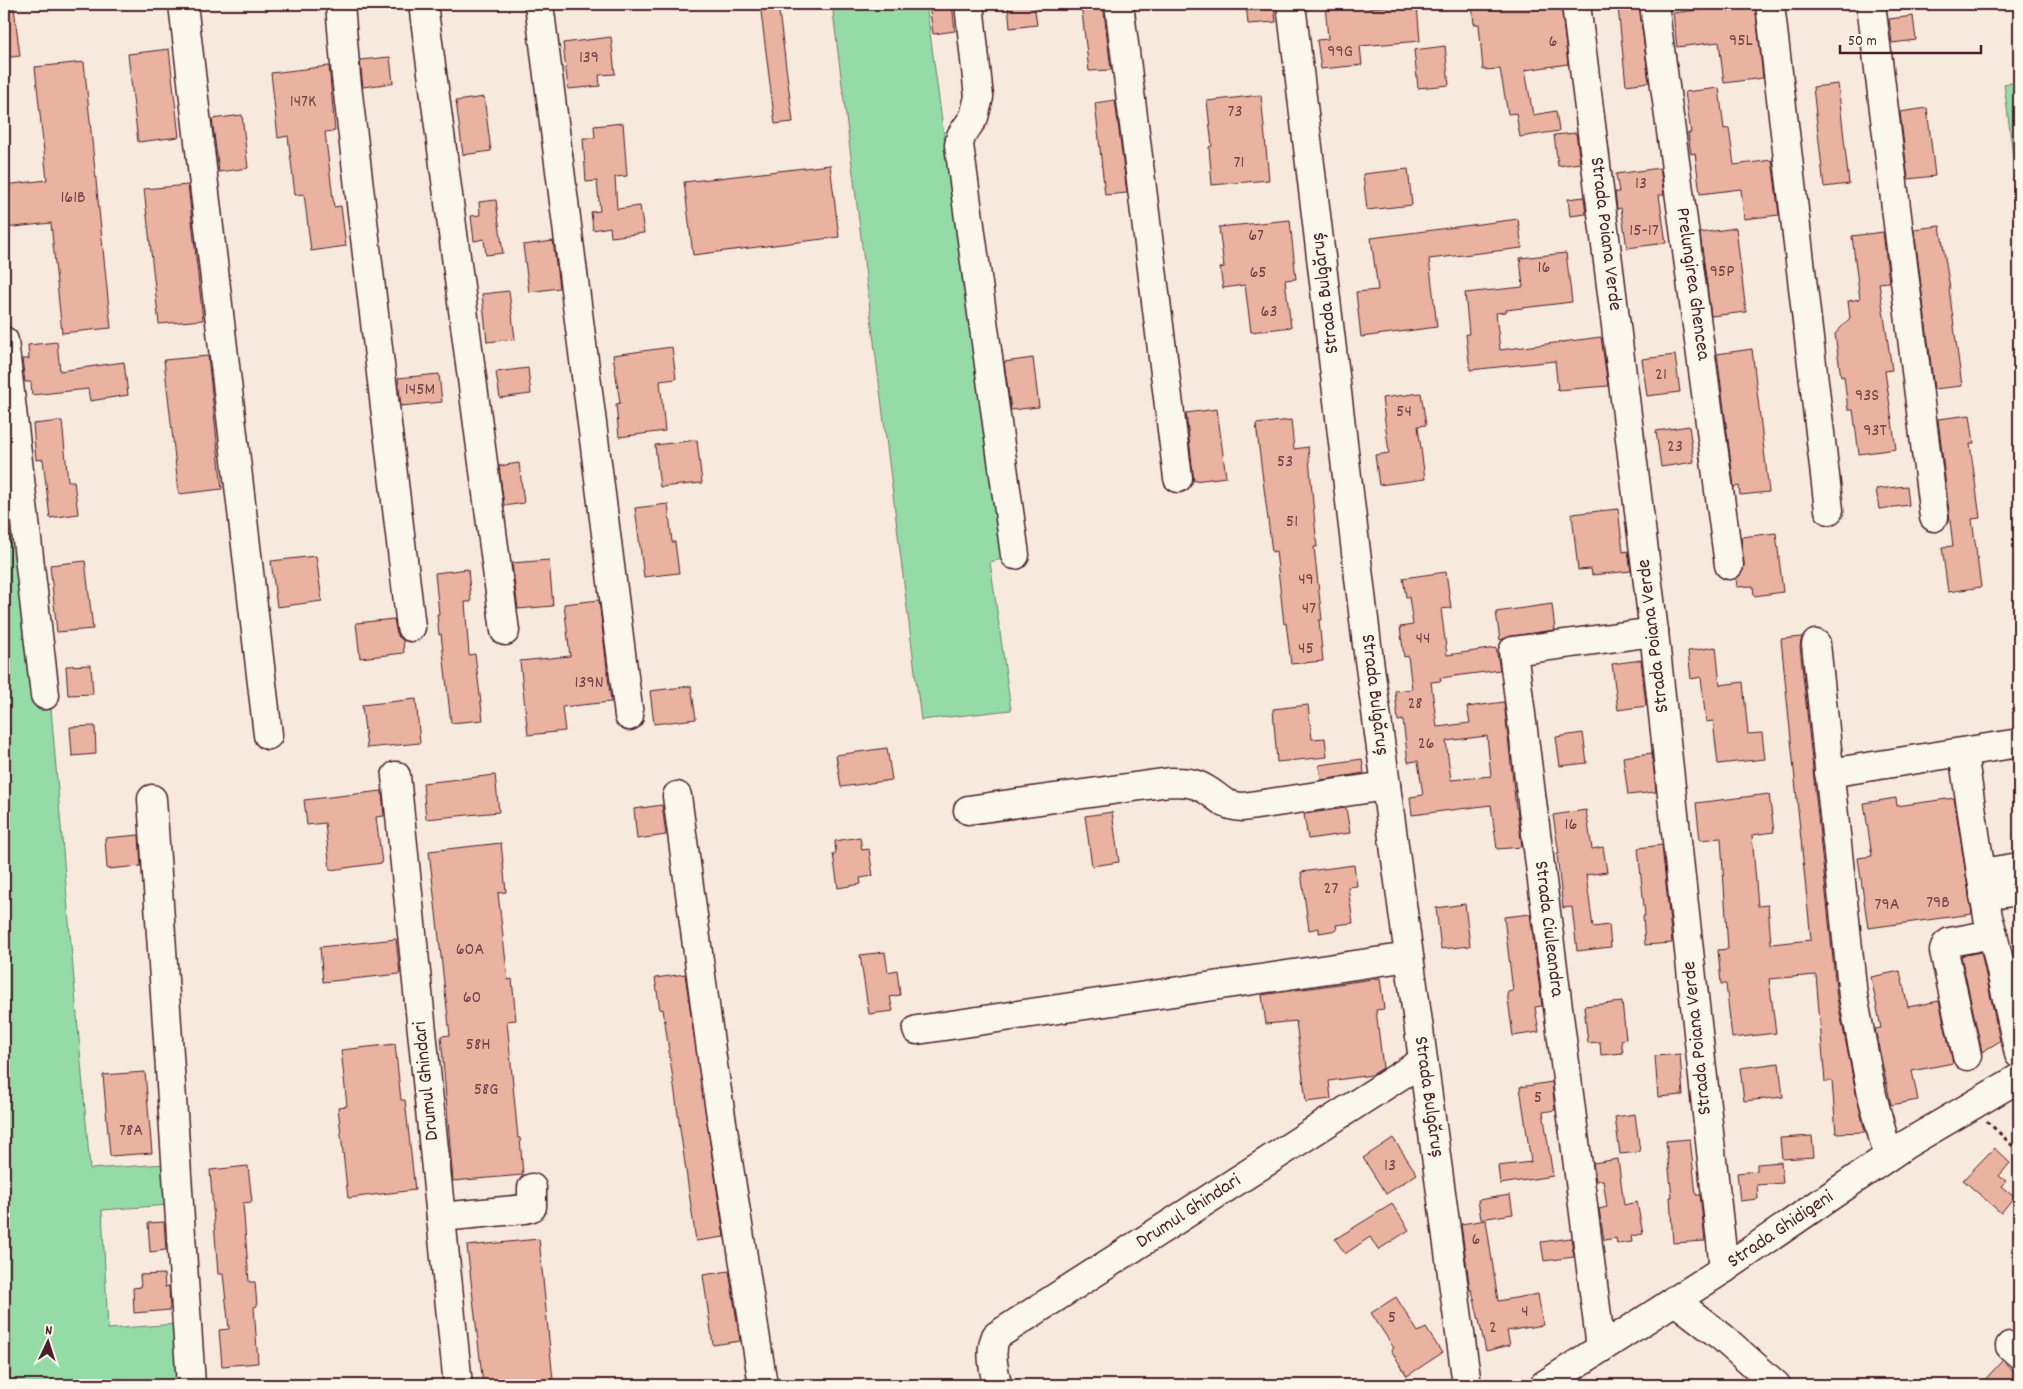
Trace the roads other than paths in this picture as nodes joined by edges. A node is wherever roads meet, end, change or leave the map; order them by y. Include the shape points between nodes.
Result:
1 (183, 4) edge
2 (340, 4) edge
3 (423, 4) edge
4 (539, 4) edge
5 (969, 4) edge
6 (1119, 4) edge
7 (1291, 4) edge
8 (1576, 4) edge
9 (1654, 4) edge
10 (1770, 4) edge
11 (1871, 4) edge
12 (4, 341) edge
13 (1178, 478) dead end
14 (1829, 510) dead end
15 (1934, 517) dead end
16 (1015, 555) dead end
17 (1729, 565) dead end
18 (411, 627) dead end
19 (505, 631) dead end
20 (1655, 636) junction
21 (1816, 644) dead end
22 (45, 695) dead end
23 (630, 716) dead end
24 (268, 735) dead end
25 (2019, 743) edge
26 (1963, 753) junction
27 (1829, 773) junction
28 (396, 776) dead end
29 (1386, 786) junction
30 (677, 796) dead end
31 (152, 799) dead end
32 (968, 810) dead end
33 (2019, 867) edge
34 (1983, 885) junction
35 (2019, 890) edge
36 (1993, 934) junction
37 (1409, 956) junction
38 (917, 1030) dead end
39 (2019, 1054) edge
40 (1967, 1056) dead end
41 (1423, 1061) junction
42 (2019, 1078) edge
43 (1888, 1156) junction
44 (532, 1188) dead end
45 (441, 1216) junction
46 (1724, 1269) junction
47 (1674, 1300) junction
48 (1601, 1348) junction
49 (191, 1385) edge
50 (458, 1385) edge
51 (763, 1385) edge
52 (997, 1385) edge
53 (1467, 1385) edge
54 (1544, 1385) edge
55 (1776, 1385) edge

1 - 24 street
2 - 18 street
3 - 19 street
4 - 23 street
5 - 16 street via 979,97 974,116 959,145
6 - 13 street
7 - 29 street, Strada Bulgăruș
8 - 20 street, Strada Poiana Verde
9 - 17 street, Prelungirea Ghencea
10 - 14 street
11 - 15 street
12 - 22 street
20 - 46 street, Strada Poiana Verde
20 - 48 street, Strada Ciuleandra via 1513,651
21 - 27 street
25 - 26 street
26 - 27 street
26 - 34 street
27 - 43 street via 1853,996 1872,1095
28 - 45 street, Drumul Ghindari
29 - 32 street via 1243,808 1219,801 1191,783 1170,782
29 - 37 street, Strada Bulgăruș
30 - 51 street via 713,1065
31 - 49 street
33 - 34 street
34 - 35 street
34 - 36 street
36 - 39 street
36 - 40 street via 1950,942 1944,951
37 - 38 street
37 - 41 street, Strada Bulgăruș
41 - 52 street, Drumul Ghindari via 996,1336 992,1354
41 - 53 street, Strada Bulgăruș
42 - 43 street, Strada Ghidigeni
43 - 46 street, Strada Ghidigeni
44 - 45 street via 532,1207
45 - 50 street, Drumul Ghindari
46 - 47 street, Strada Ghidigeni
47 - 48 street, Strada Ghidigeni
47 - 55 street
48 - 54 street, Strada Ghidigeni

